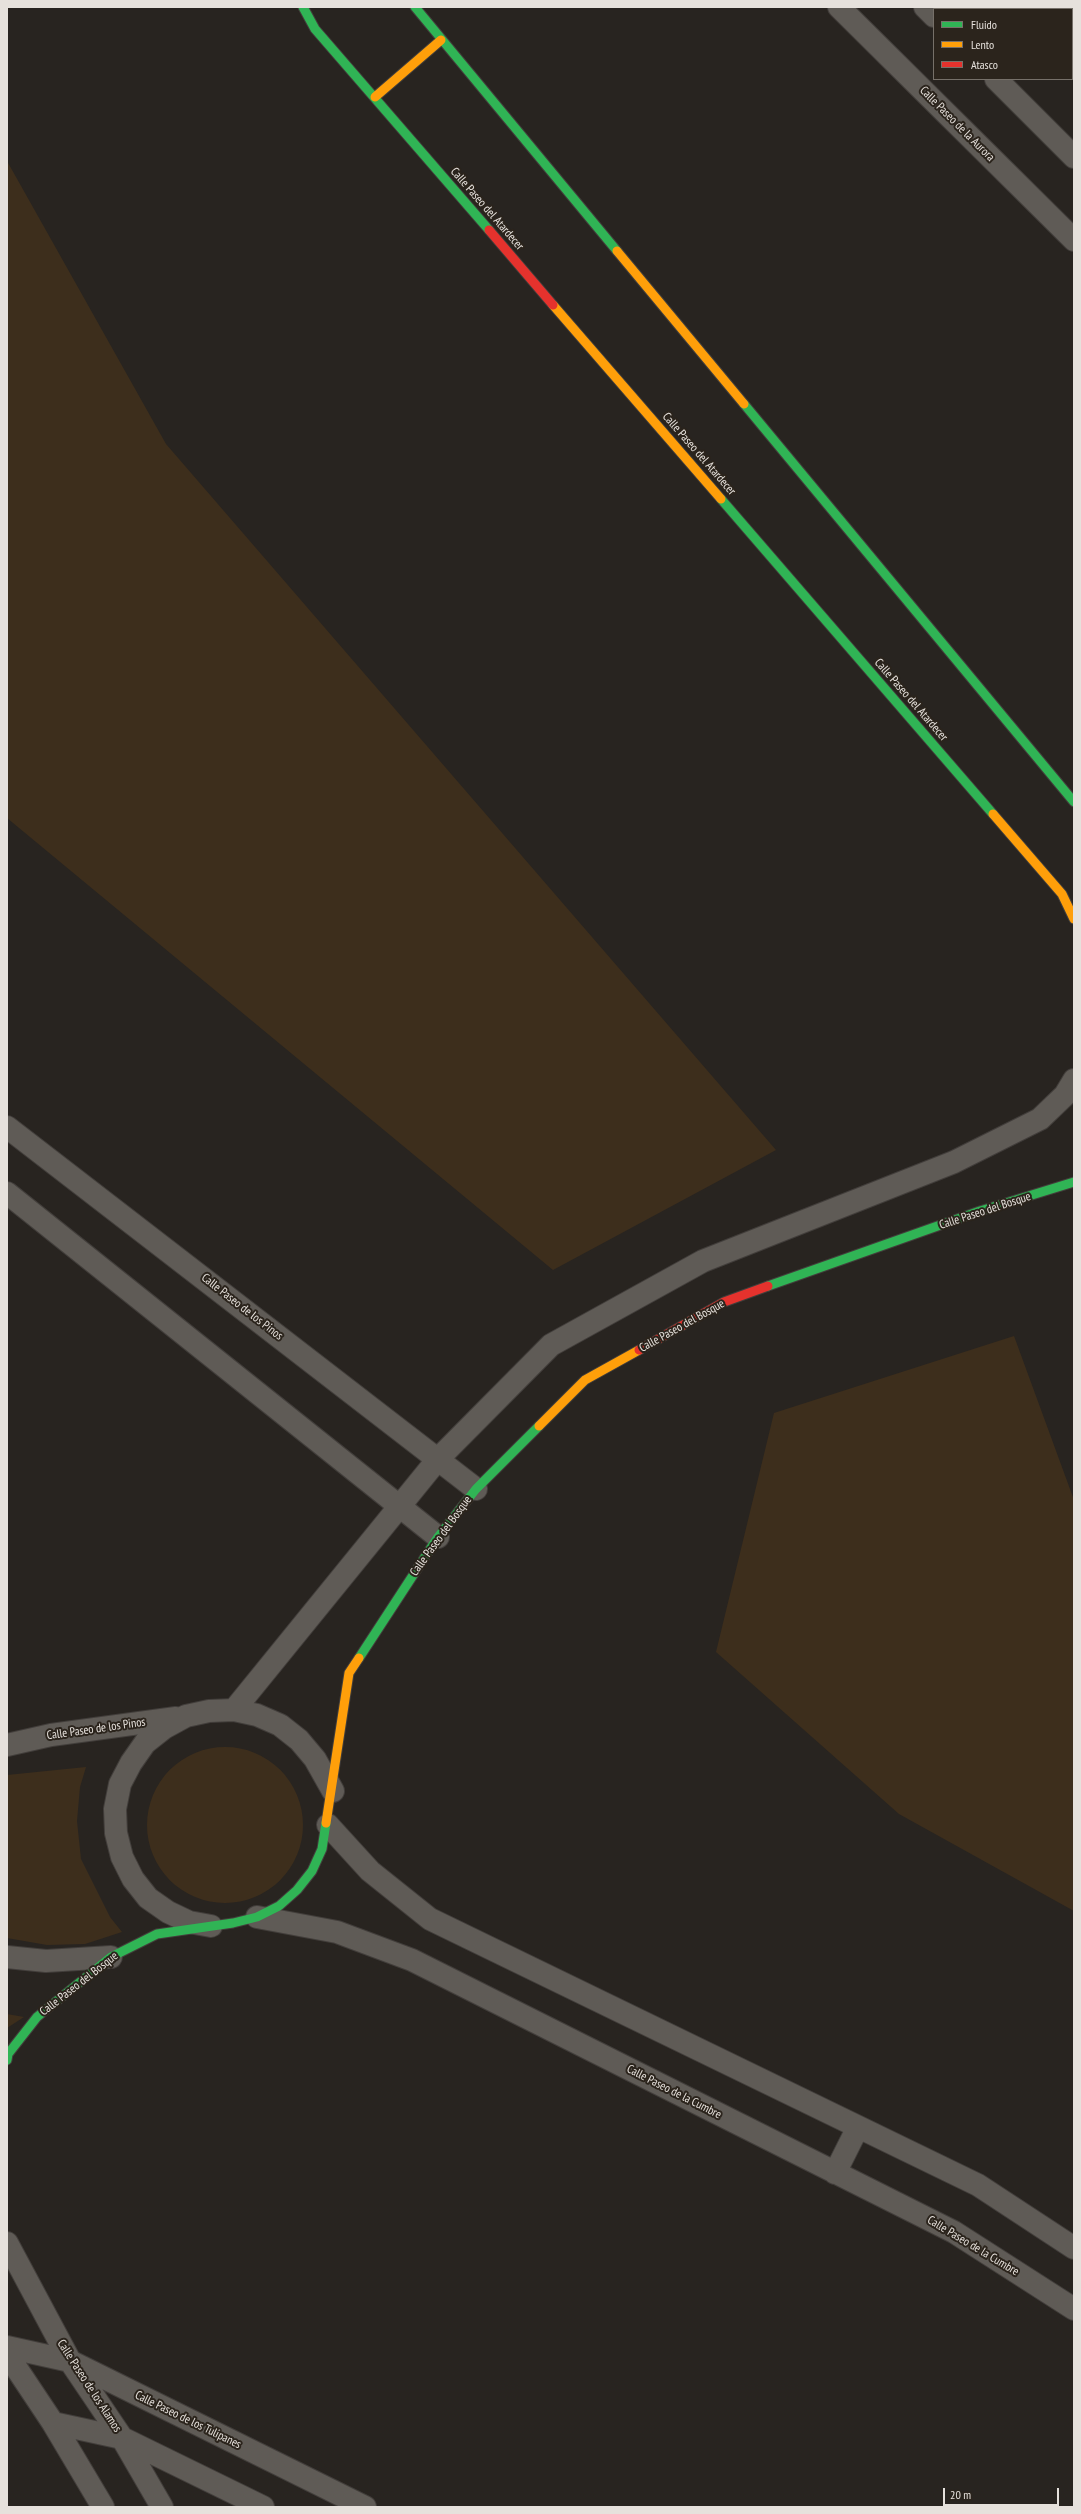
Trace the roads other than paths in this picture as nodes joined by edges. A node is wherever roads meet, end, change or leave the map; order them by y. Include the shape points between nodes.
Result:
1 (303, 7) edge
2 (414, 7) edge
3 (839, 7) edge
4 (925, 7) edge
5 (933, 15) edge
6 (441, 40) junction
7 (997, 80) edge
8 (375, 97) junction
9 (1074, 157) edge
10 (1074, 240) edge
11 (1074, 802) edge
12 (1070, 886) dead end
13 (1062, 894) junction
14 (1074, 919) edge
15 (1074, 1080) edge
16 (7, 1127) edge
17 (1074, 1182) edge
18 (7, 1193) edge
19 (438, 1459) junction
20 (476, 1489) junction
21 (401, 1506) junction
22 (438, 1536) junction
23 (234, 1710) junction
24 (186, 1716) junction
25 (7, 1745) edge
26 (332, 1791) junction
27 (328, 1825) junction
28 (257, 1917) junction
29 (214, 1926) junction
30 (111, 1957) junction
31 (7, 1958) edge
32 (7, 2060) edge
33 (858, 2127) junction
34 (835, 2173) junction
35 (7, 2243) edge
36 (1074, 2248) edge
37 (1074, 2309) edge
38 (7, 2347) edge
39 (7, 2354) edge
40 (70, 2361) junction
41 (53, 2423) junction
42 (122, 2438) junction
43 (103, 2507) edge
44 (162, 2507) edge
45 (263, 2507) edge
46 (365, 2507) edge

1 - 8 street, Calle Paseo del Atardecer via 316,29
2 - 6 street
3 - 10 street, Calle Paseo de la Aurora
4 - 5 street
6 - 8 street
6 - 11 street
7 - 9 street
8 - 13 street, Calle Paseo del Atardecer
12 - 13 street
13 - 14 street, Calle Paseo del Atardecer
15 - 19 street via 1065,1096 1040,1119 954,1162 703,1261 551,1345
16 - 19 street, Calle Paseo de los Pinos
17 - 20 street, Calle Paseo del Bosque via 980,1211 724,1302 584,1380
18 - 21 street
19 - 20 street, Calle Paseo de los Pinos
19 - 21 street
20 - 22 street, Calle Paseo del Bosque
21 - 22 street
21 - 23 street
22 - 26 street, Calle Paseo del Bosque via 349,1673
23 - 24 street via 209,1711
23 - 26 street via 257,1715 280,1725 299,1740 315,1759
24 - 25 street, Calle Paseo de los Pinos via 51,1735
24 - 29 street via 164,1728 145,1743 131,1763 120,1784 115,1809 116,1833 122,1857 133,1879 148,1898 189,1922
26 - 27 street, Calle Paseo del Bosque
27 - 28 street, Calle Paseo del Bosque via 322,1849 312,1871 298,1890 279,1906
27 - 33 street via 370,1871 430,1919
28 - 29 street, Calle Paseo del Bosque
28 - 34 street, Calle Paseo de la Cumbre via 337,1932 412,1960
29 - 30 street, Calle Paseo del Bosque via 157,1934
30 - 31 street via 46,1961
30 - 32 street, Calle Paseo del Bosque via 37,2017 8,2054
33 - 34 street
33 - 36 street via 978,2185
34 - 37 street, Calle Paseo de la Cumbre via 954,2232
35 - 40 street, Calle Paseo de los Alamos
38 - 40 street, Calle Paseo de los Tulipanes
39 - 41 street
40 - 42 street, Calle Paseo de los Alamos
40 - 46 street, Calle Paseo de los Tulipanes
41 - 42 street
41 - 43 street
42 - 44 street, Calle Paseo de los Alamos
42 - 45 street

